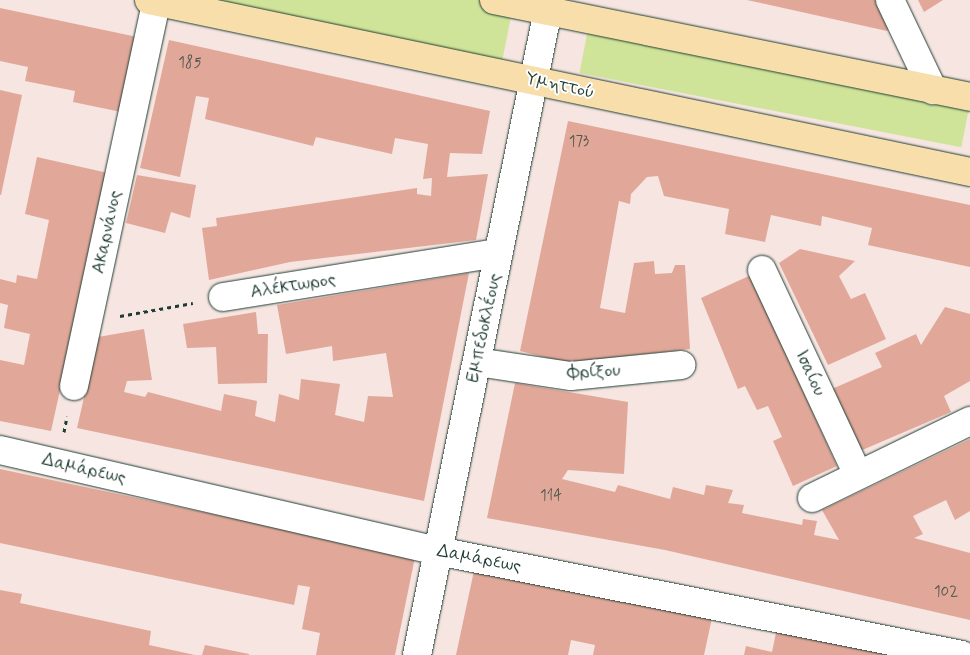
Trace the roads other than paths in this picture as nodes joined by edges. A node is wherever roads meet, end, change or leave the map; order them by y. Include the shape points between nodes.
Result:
1 (494, 0) edge
2 (890, 0) edge
3 (153, 1) edge
4 (549, 6) edge
5 (534, 81) junction
6 (933, 90) junction
7 (970, 97) edge
8 (970, 172) edge
9 (499, 253) junction
10 (762, 270) dead end
11 (223, 297) road end
12 (477, 362) junction
13 (681, 365) dead end
14 (74, 386) road end
15 (970, 421) edge
16 (0, 450) edge
17 (858, 475) junction
18 (812, 498) dead end
19 (438, 551) junction
20 (417, 655) edge
21 (962, 655) edge

1 - 4 main road
2 - 6 street
3 - 5 main road, Υμηττού
3 - 14 street, Ακαρνάνος
4 - 5 street, Εμπεδοκλέους
4 - 6 main road
5 - 8 main road, Υμηττού
5 - 9 street, Εμπεδοκλέους
6 - 7 main road
9 - 11 street, Αλέκτωρος
9 - 12 street, Εμπεδοκλέους
10 - 17 street, Ισαίου
12 - 13 street, Φρίξου via 571,376
12 - 19 street, Εμπεδοκλέους
15 - 17 street
16 - 19 street, Δαμάρεως
17 - 18 street
19 - 20 street, Εμπεδοκλέους
19 - 21 street, Δαμάρεως

